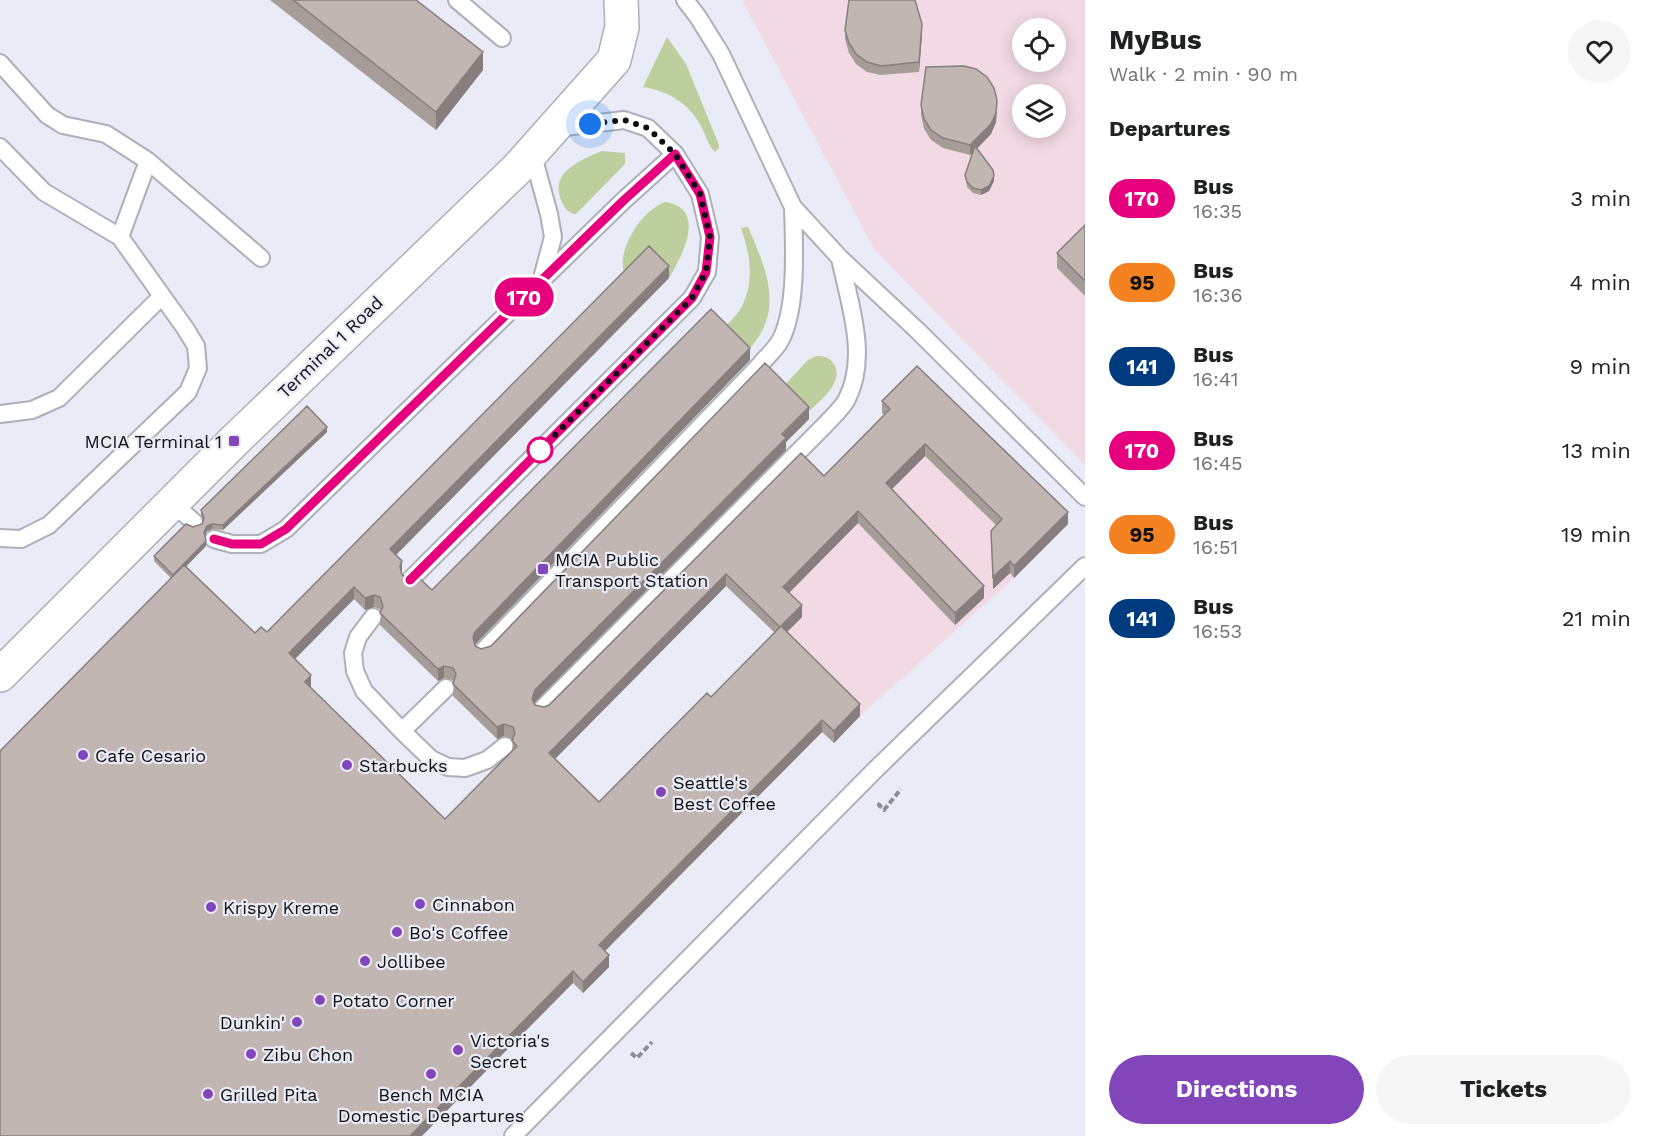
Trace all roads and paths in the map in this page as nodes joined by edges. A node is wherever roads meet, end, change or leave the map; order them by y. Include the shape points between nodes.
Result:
1 (457, 0) edge
2 (621, 0) edge
3 (685, 0) edge
4 (502, 38) dead end
5 (0, 63) edge
6 (555, 128) junction
7 (0, 147) edge
8 (532, 152) junction
9 (675, 154) junction
10 (148, 161) junction
11 (793, 207) junction
12 (120, 237) junction
13 (261, 258) dead end
14 (840, 258) junction
15 (542, 279) junction
16 (162, 296) junction
17 (0, 414) edge
18 (1085, 497) edge
19 (0, 538) edge
20 (214, 539) dead end
21 (1081, 578) edge
22 (410, 580) edge
23 (373, 617) edge
24 (483, 651) edge
25 (0, 675) edge
26 (446, 688) edge
27 (542, 709) edge
28 (402, 731) junction
29 (505, 746) edge
30 (901, 789) dead end
31 (886, 796) dead end
32 (652, 1042) dead end
33 (638, 1046) dead end
34 (513, 1136) edge

1 - 4 lane
2 - 6 street, Terminal 1 Road via 622,27 614,60
3 - 11 lane via 721,54
5 - 10 lane via 47,115 63,125 106,134
6 - 8 street, Terminal 1 Road
6 - 9 lane via 624,120 648,128
7 - 12 lane via 44,192
8 - 15 lane via 553,237
8 - 25 street, Terminal 1 Road via 242,433 183,512
9 - 15 lane
9 - 22 lane via 700,194 710,237 706,272 692,298
10 - 12 lane
10 - 13 lane
11 - 14 lane
11 - 24 lane via 794,272 789,312 780,340
12 - 16 lane
14 - 18 lane
14 - 27 lane via 856,335 856,375 846,401
15 - 20 lane via 286,529 261,544 232,544
16 - 17 lane via 59,398 32,411
16 - 19 lane via 196,346 198,368 188,392 49,525 21,539
21 - 34 lane via 875,770
23 - 28 lane via 358,637 353,653 355,670 364,691
26 - 28 lane
28 - 29 lane via 431,759 448,767 465,768 487,760
30 - 31 path via 884,810 879,804
32 - 33 path via 637,1058 631,1053

